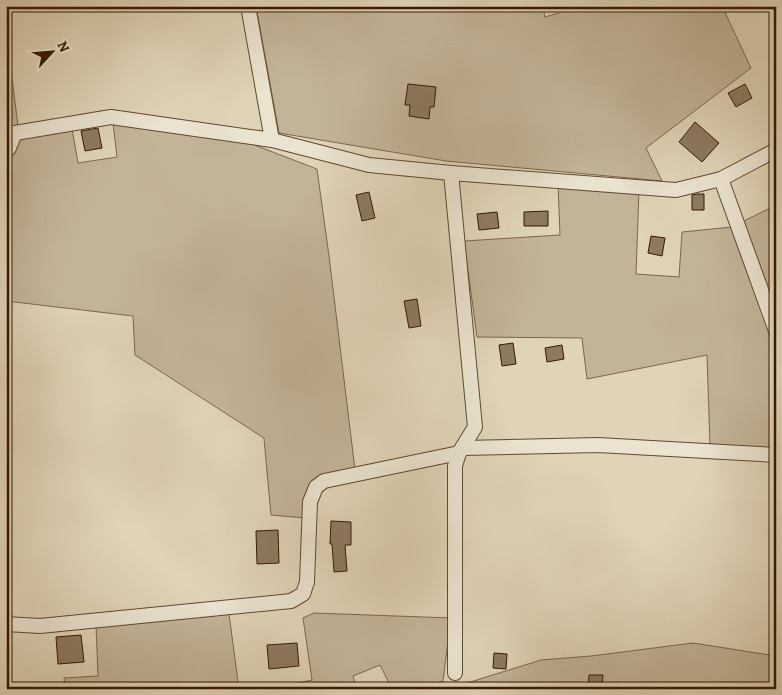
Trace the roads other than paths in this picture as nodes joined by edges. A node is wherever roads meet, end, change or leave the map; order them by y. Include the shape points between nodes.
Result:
1 (248, 6) edge
2 (272, 140) junction
3 (776, 150) edge
4 (6, 151) edge
5 (451, 173) junction
6 (722, 179) junction
7 (776, 331) edge
8 (461, 450) junction
9 (776, 455) edge
10 (6, 624) edge
11 (455, 674) dead end

1 - 2 street
2 - 4 street via 111,117 15,133
2 - 5 street via 370,165
3 - 6 street
5 - 6 street via 676,190
5 - 8 street via 475,427
6 - 7 street
8 - 9 street via 598,445
8 - 10 street via 324,481 316,487 310,502 307,582 303,594 291,601 40,626
8 - 11 street via 455,466

